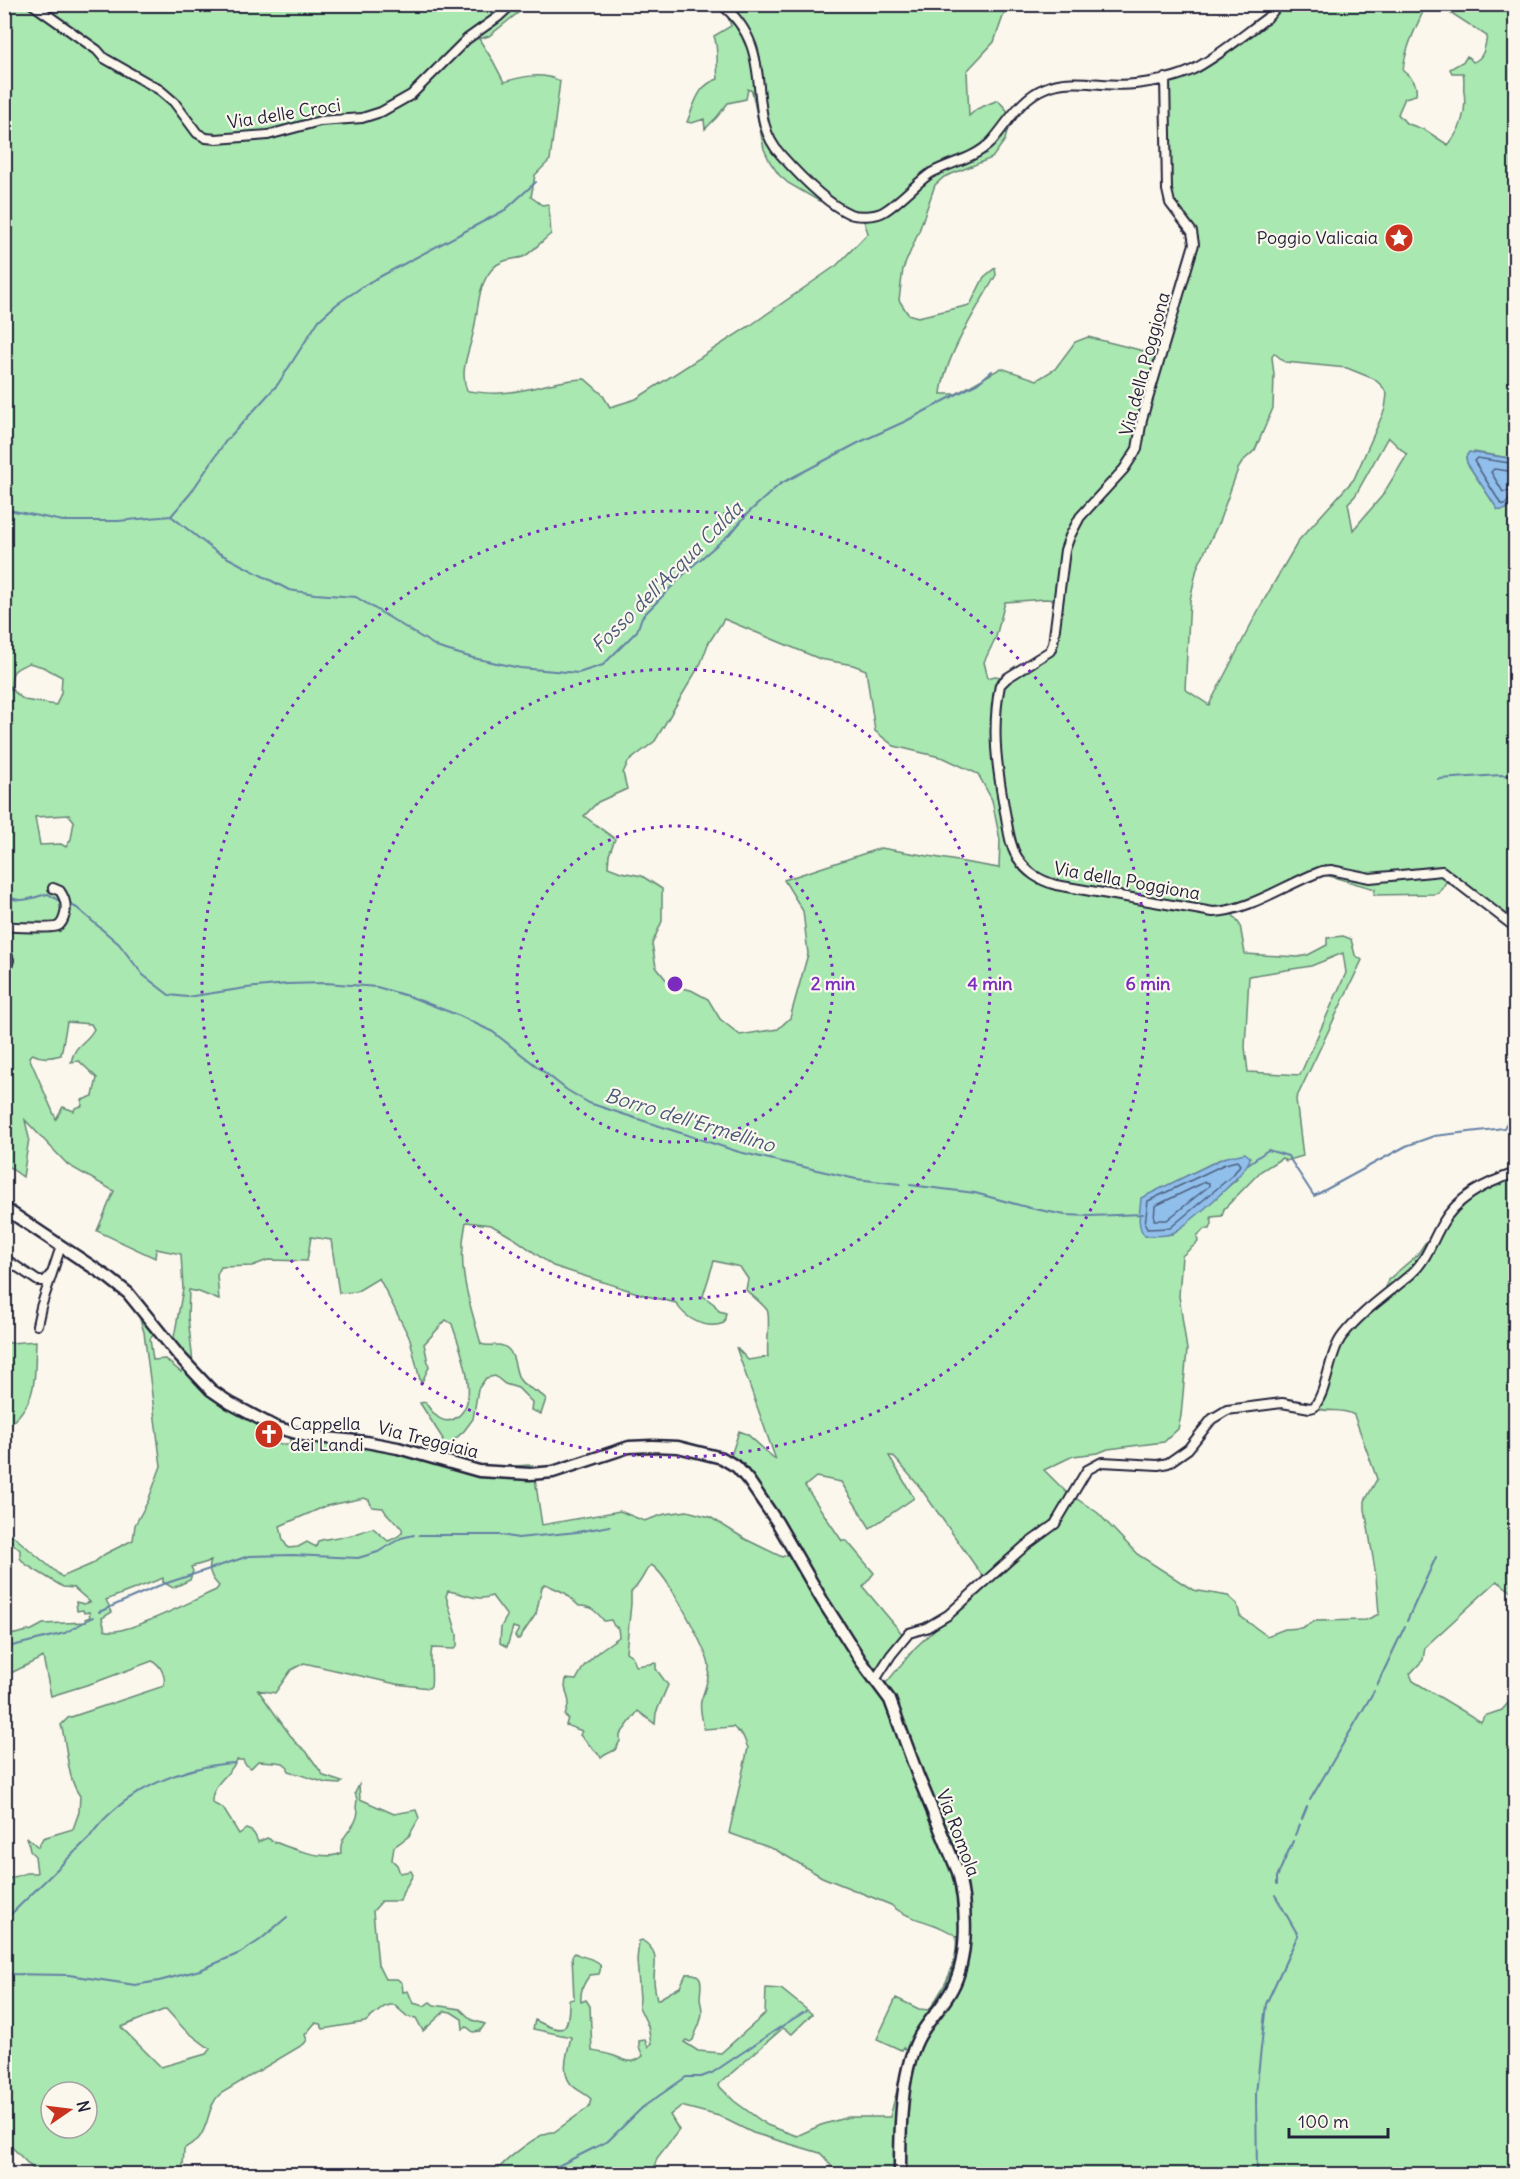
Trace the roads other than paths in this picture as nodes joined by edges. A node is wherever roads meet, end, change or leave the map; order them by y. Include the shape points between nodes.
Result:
1 (32, 4) edge
2 (512, 4) edge
3 (721, 4) edge
4 (1275, 4) edge
5 (1165, 78) junction
6 (54, 888) dead end
7 (4, 926) edge
8 (1515, 928) edge
9 (4, 953) edge
10 (4, 978) edge
11 (1515, 1173) edge
12 (4, 1208) edge
13 (61, 1246) junction
14 (4, 1258) edge
15 (52, 1273) junction
16 (37, 1325) dead end
17 (875, 1680) junction
18 (900, 2175) edge

1 - 2 street, Via delle Croci via 104,58 160,90 197,133 216,140 268,135 320,121 362,118 381,112 411,95 467,39
3 - 5 street via 739,21 757,61 769,140 822,195 853,215 883,212 933,172 978,152 1011,115 1042,89 1065,83 1134,84
4 - 5 street via 1267,18 1198,67
5 - 8 street, Via della Poggiona via 1167,190 1170,203 1192,232 1194,244 1142,419 1137,449 1080,517 1065,550 1050,651 1000,685 995,748 1016,855 1037,879 1056,885 1213,912 1242,906 1308,876 1331,870 1370,878 1442,871
6 - 7 street via 65,902 58,926
9 - 10 street via 9,960
11 - 17 street via 1490,1181 1463,1198 1443,1221 1424,1260 1341,1336 1314,1407 1282,1403 1227,1410 1212,1419 1188,1449 1168,1463 1095,1465 1087,1470 1055,1524 1025,1545 948,1616 909,1633
12 - 13 street, Via Treggiaia
13 - 15 street
13 - 17 street, Via Treggiaia via 128,1293 211,1390 291,1433 366,1442 478,1471 553,1472 629,1447 678,1447 722,1458 749,1481
14 - 15 street via 38,1281 45,1281
15 - 16 street
17 - 18 street, Via Romola via 890,1700 958,1872 963,1898 963,1959 953,1989 918,2038 909,2063 900,2136

